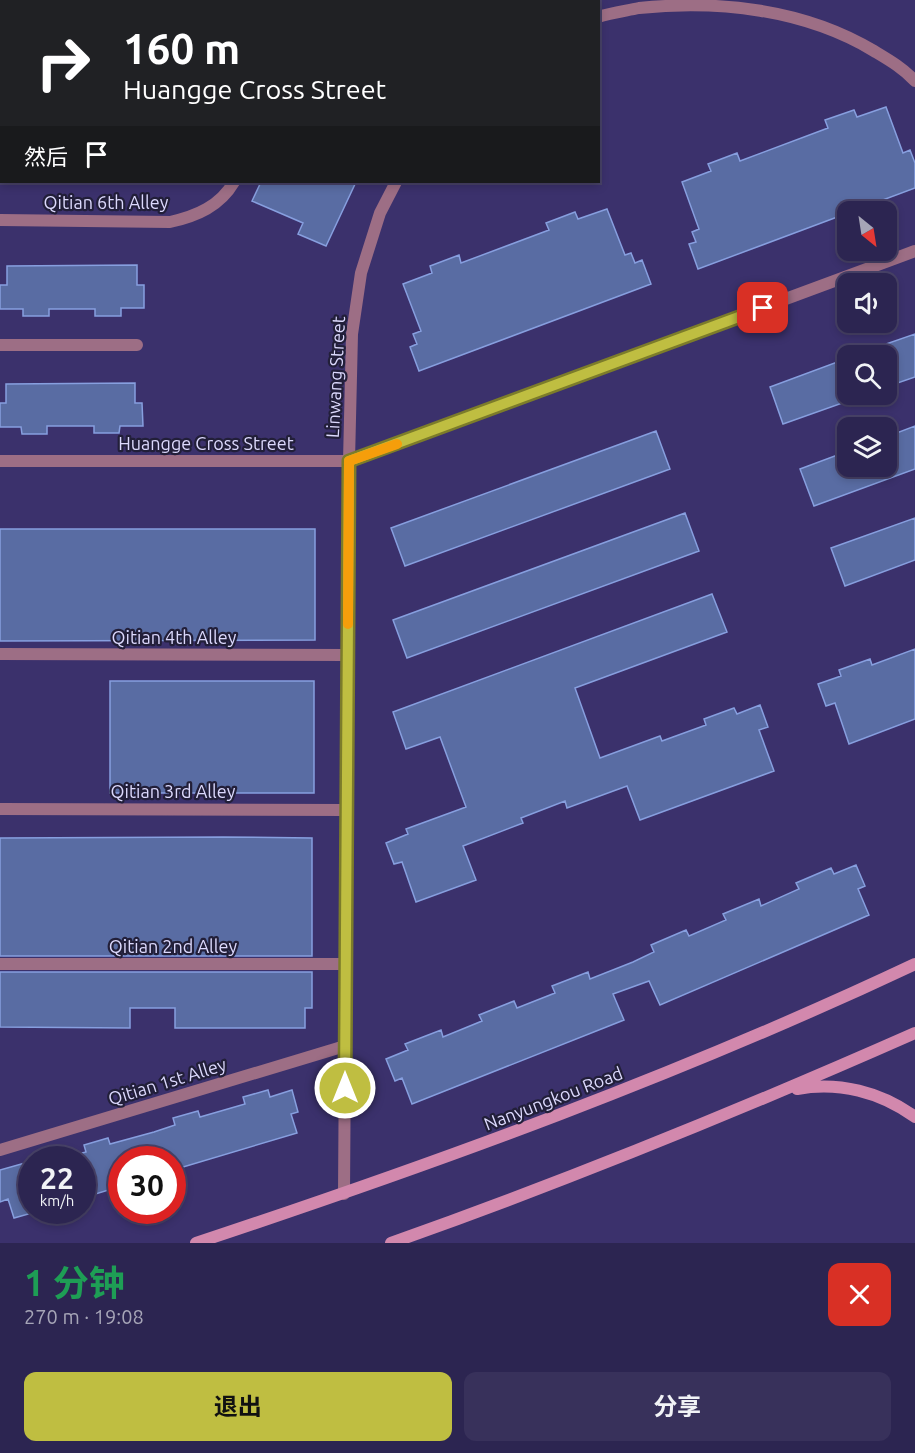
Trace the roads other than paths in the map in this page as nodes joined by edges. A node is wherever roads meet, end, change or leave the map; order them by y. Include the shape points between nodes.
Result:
1 (600, 17) edge
2 (915, 81) edge
3 (233, 183) edge
4 (395, 183) edge
5 (0, 220) edge
6 (915, 251) edge
7 (0, 345) edge
8 (137, 345) dead end
9 (0, 461) edge
10 (349, 461) junction
11 (0, 654) edge
12 (348, 655) junction
13 (0, 809) edge
14 (347, 810) junction
15 (0, 964) edge
16 (345, 964) junction
17 (915, 966) edge
18 (915, 1033) edge
19 (345, 1046) junction
20 (762, 1100) junction
21 (915, 1117) edge
22 (0, 1150) edge
23 (344, 1194) junction
24 (196, 1243) edge
25 (391, 1243) edge

1 - 2 street via 669,3 731,3 792,15 851,37 904,69
3 - 5 street, Qitian 6th Alley via 212,206 192,217 170,222
4 - 10 street, Linwang Street via 380,213 361,273 352,334
6 - 10 street, Huangge Cross Street
7 - 8 street
9 - 10 street, Huangge Cross Street
10 - 12 street, Linwang Street
11 - 12 street, Qitian 4th Alley
12 - 14 street, Linwang Street
13 - 14 street, Qitian 3rd Alley
14 - 16 street, Linwang Street
15 - 16 street, Qitian 2nd Alley
16 - 19 street, Linwang Street
17 - 23 main road, Nanyungkou Road via 609,1096
18 - 20 main road
19 - 22 street, Qitian 1st Alley
19 - 23 street, Linwang Street
20 - 21 main road via 805,1088 851,1088 894,1103
20 - 25 main road via 610,1162
23 - 24 main road, Nanyungkou Road

